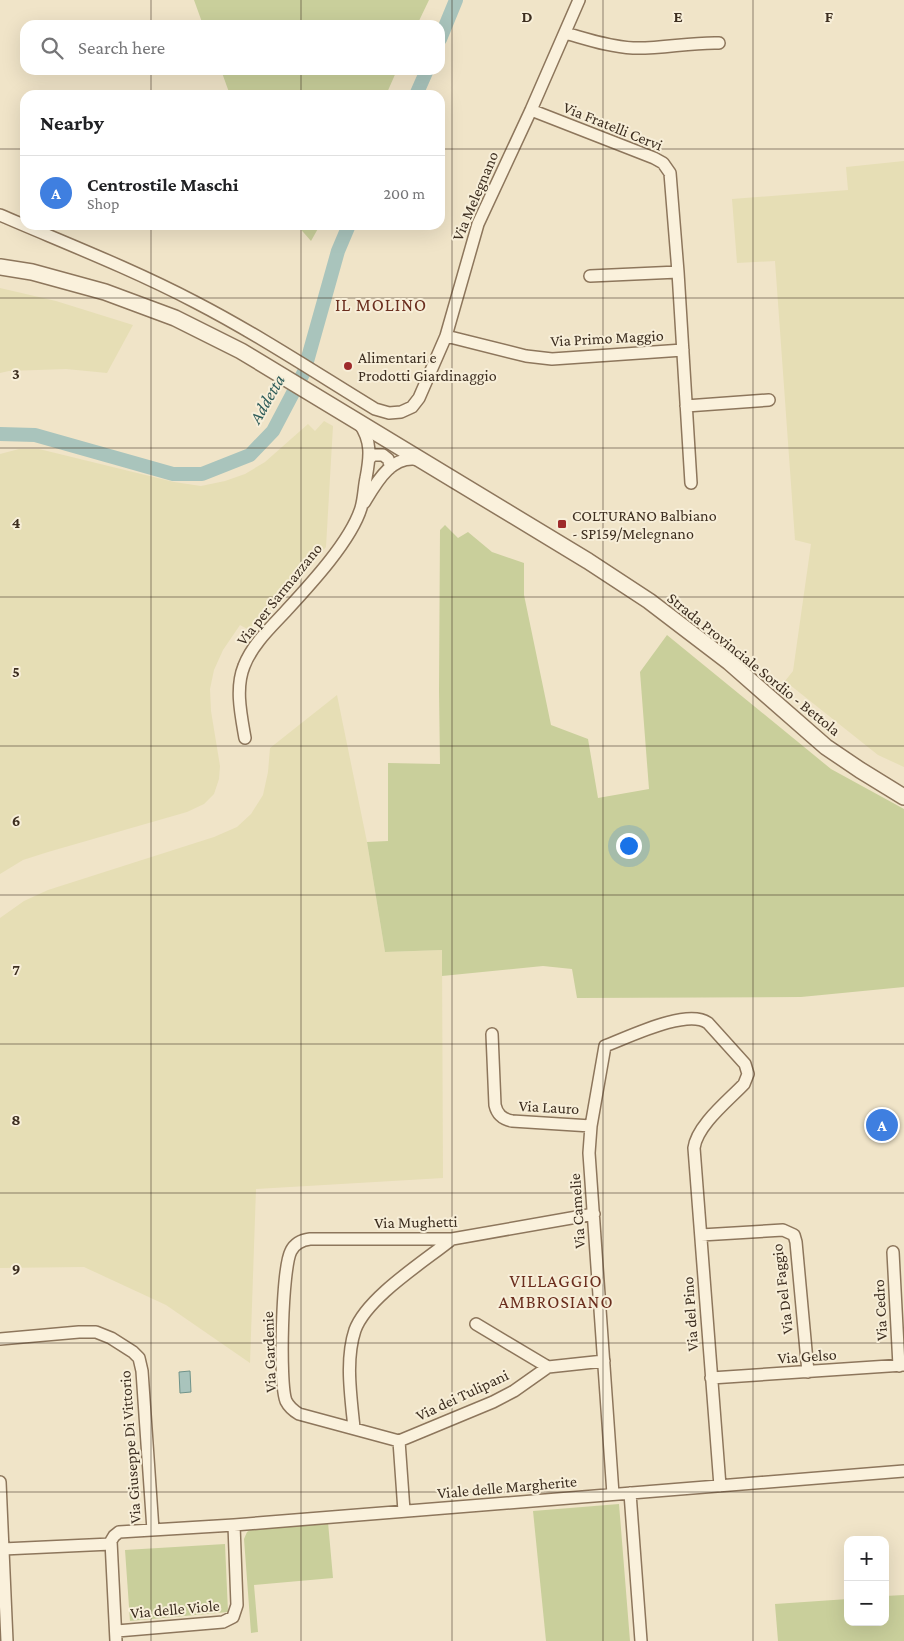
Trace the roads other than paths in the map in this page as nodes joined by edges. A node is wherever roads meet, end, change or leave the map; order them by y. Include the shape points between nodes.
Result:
1 (579, 0) edge
2 (565, 33) junction
3 (719, 43) dead end
4 (531, 110) junction
5 (0, 215) edge
6 (20, 224) edge
7 (35, 230) edge
8 (0, 267) edge
9 (678, 272) junction
10 (590, 276) dead end
11 (446, 336) junction
12 (683, 350) junction
13 (769, 400) dead end
14 (686, 406) junction
15 (358, 421) junction
16 (423, 461) junction
17 (368, 464) junction
18 (391, 467) junction
19 (382, 476) junction
20 (691, 483) dead end
21 (361, 506) junction
22 (245, 738) dead end
23 (883, 783) junction
24 (904, 790) edge
25 (904, 797) edge
26 (492, 1034) dead end
27 (591, 1126) junction
28 (696, 1139) joint
29 (594, 1214) junction
30 (701, 1236) junction
31 (452, 1240) junction
32 (297, 1243) joint
33 (893, 1252) dead end
34 (476, 1324) dead end
35 (0, 1338) edge
36 (604, 1361) junction
37 (548, 1366) junction
38 (902, 1366) edge
39 (808, 1372) junction
40 (712, 1378) junction
41 (354, 1428) junction
42 (399, 1441) junction
43 (904, 1471) edge
44 (0, 1482) edge
45 (720, 1486) junction
46 (630, 1493) junction
47 (613, 1494) junction
48 (404, 1511) junction
49 (234, 1525) junction
50 (153, 1530) junction
51 (113, 1540) junction
52 (3, 1549) junction
53 (117, 1636) edge
54 (7, 1641) edge
55 (641, 1641) edge

1 - 2 street, Via Melegnano
2 - 3 street via 628,48
2 - 4 street, Via Melegnano
4 - 9 street, Via Fratelli Cervi via 654,158 666,166 671,176
4 - 11 street, Via Melegnano via 478,224
5 - 6 street, Via Melegnano
7 - 11 street, Via Melegnano via 162,285 228,320 380,411 394,414 417,402
8 - 15 street, Strada Provinciale Sordio - Bettola via 67,280 141,305 206,332
9 - 10 street
9 - 12 street, Via Fratelli Cervi
11 - 12 street, Via Primo Maggio via 526,356 552,359
12 - 14 street, Via Fratelli Cervi
13 - 14 street
14 - 20 street, Via Fratelli Cervi
15 - 16 street, Strada Provinciale Sordio - Bettola
15 - 17 street via 370,447
16 - 18 street via 402,460
16 - 23 street, Strada Provinciale Sordio - Bettola via 655,605 729,662 826,747
17 - 18 street via 374,455 383,455
17 - 19 street via 369,472
17 - 21 street
18 - 19 street
19 - 21 street
21 - 22 street, Via per Sarmazzano via 349,532 319,573 247,659 239,687
23 - 24 street, Strada Provinciale Sordio - Bettola
23 - 25 street, Strada Provinciale Sordio - Bettola
26 - 27 street, Via Lauro via 494,1102 505,1120
27 - 28 street, Via Camelie via 605,1046 676,1020 695,1018 708,1023 745,1064 748,1074 744,1084
27 - 29 street, Via Camelie via 589,1146
28 - 30 street, Via del Pino via 694,1152
29 - 31 street, Via Mughetti
29 - 36 street, Via Camelie
30 - 39 street, Via Del Faggio via 783,1230 794,1235
30 - 40 street, Via del Pino
31 - 32 street, Via Mughetti via 314,1239
31 - 41 street via 381,1295 360,1320 351,1350
32 - 41 street, Via Gardenie via 289,1254 284,1286 286,1400 300,1414
33 - 38 street, Via Cedro
34 - 37 street
35 - 50 street, Via Giuseppe Di Vittorio via 96,1332 111,1338 139,1358
36 - 37 street
36 - 47 street, Via Camelie
37 - 42 street, Via dei Tulipani via 493,1402
38 - 39 street, Via Gelso
39 - 40 street, Via Gelso
40 - 45 street, Via del Pino
41 - 42 street, Via Gardenie
42 - 48 street
43 - 45 street, Viale delle Margherite
44 - 52 street
45 - 46 street, Viale delle Margherite
46 - 47 street, Viale delle Margherite
46 - 55 street
47 - 48 street, Viale delle Margherite
48 - 49 street, Viale delle Margherite
49 - 50 street, Viale delle Margherite
49 - 53 street, Via delle Viole via 237,1605 233,1617 223,1622
50 - 51 street, Viale delle Margherite via 120,1532
51 - 52 street, Viale delle Margherite
51 - 53 street
52 - 54 street

